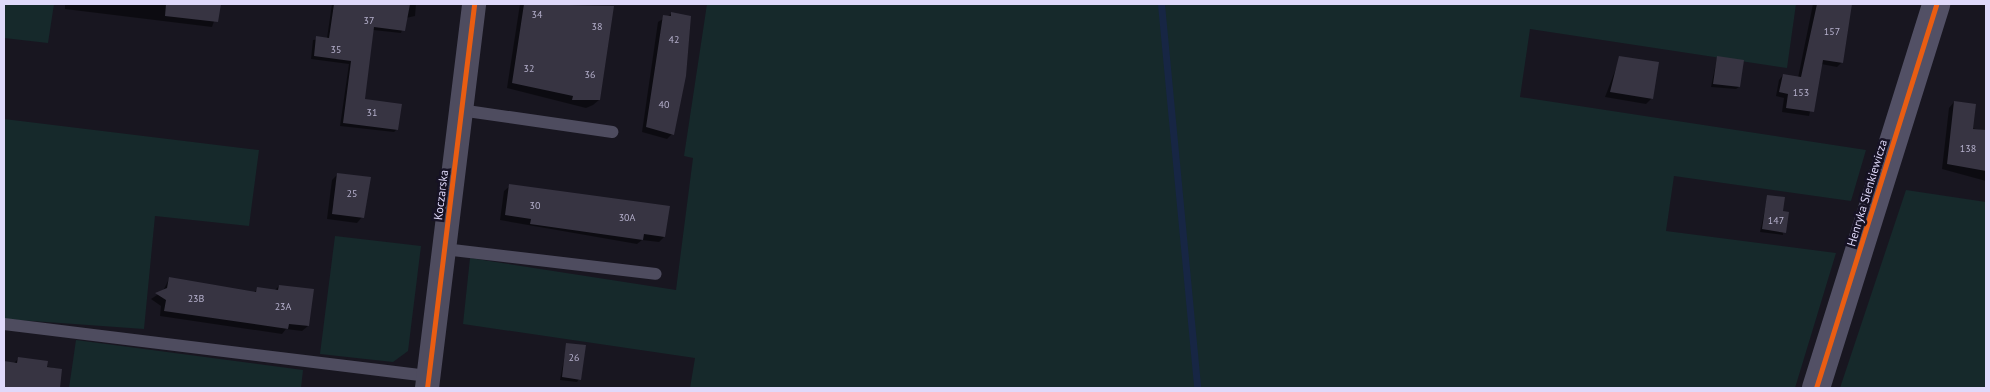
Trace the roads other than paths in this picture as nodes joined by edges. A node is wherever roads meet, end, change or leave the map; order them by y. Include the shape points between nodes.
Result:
1 (474, 4) edge
2 (1936, 4) edge
3 (460, 110) junction
4 (612, 132) dead end
5 (444, 249) junction
6 (656, 274) dead end
7 (4, 324) edge
8 (428, 382) edge
9 (1816, 388) edge

1 - 3 street, Koczarska
2 - 9 street, Henryka Sienkiewicza
3 - 4 lane
3 - 5 street, Koczarska
5 - 6 lane
5 - 8 street, Koczarska
7 - 8 lane

